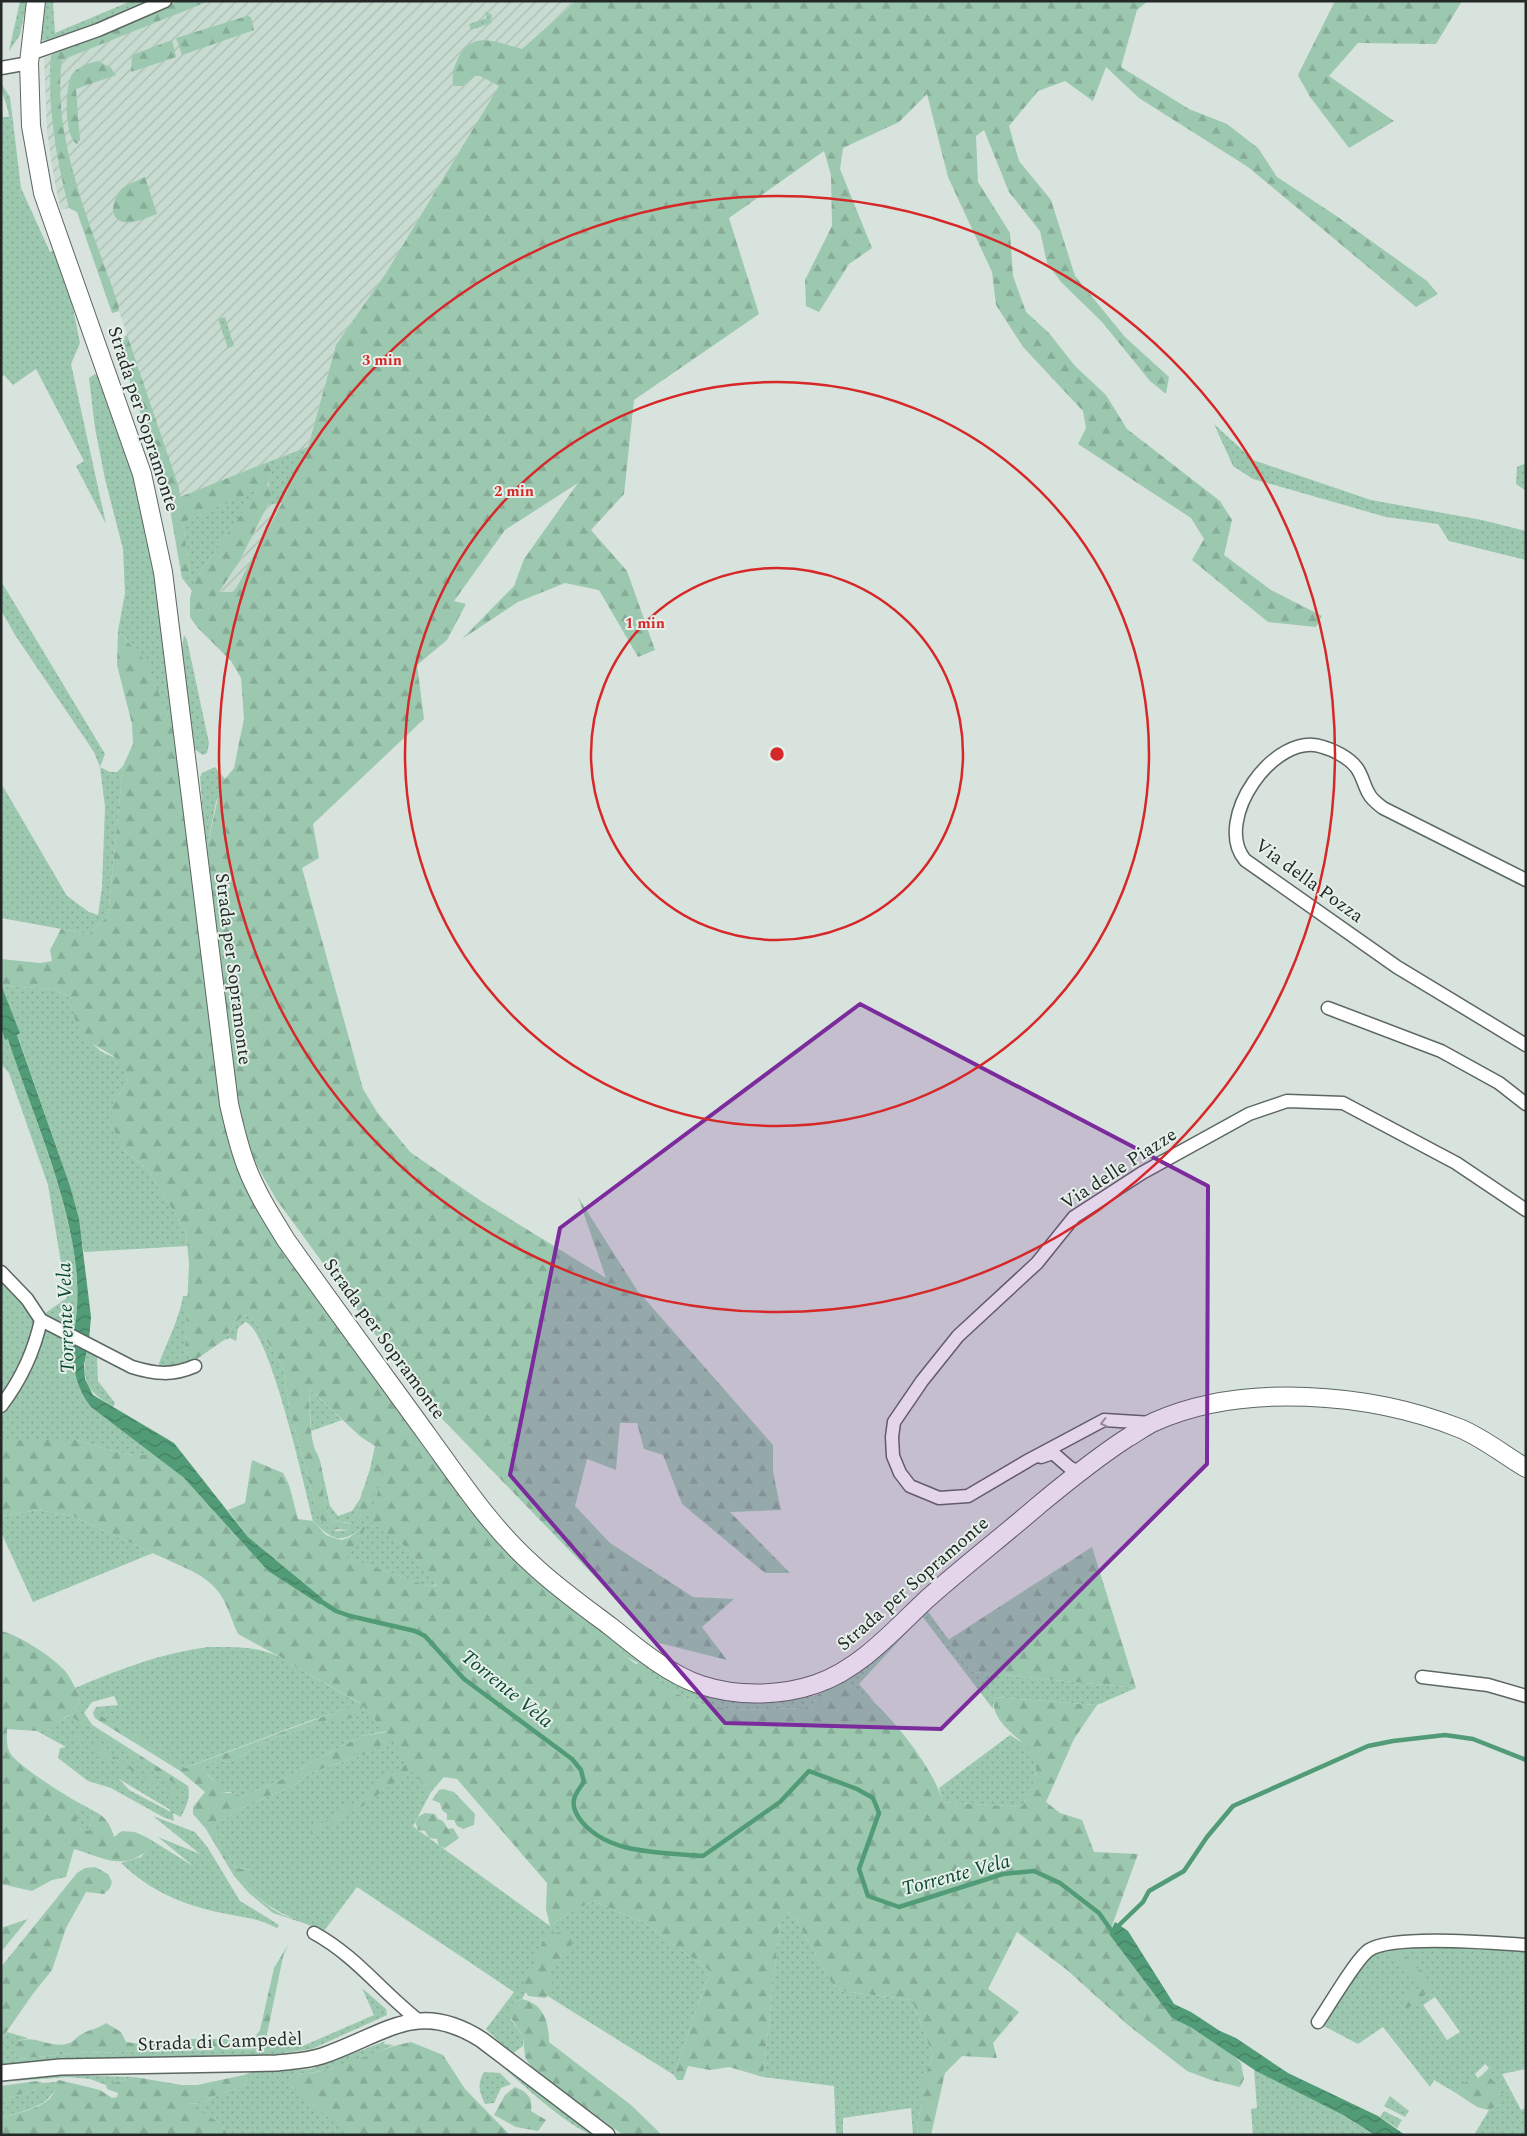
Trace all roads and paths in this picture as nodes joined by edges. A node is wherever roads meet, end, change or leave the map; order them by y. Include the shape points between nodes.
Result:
1 (36, 1) edge
2 (165, 1) edge
3 (30, 59) junction
4 (1, 68) edge
5 (1526, 880) edge
6 (1328, 1008) dead end
7 (1526, 1045) edge
8 (1526, 1104) edge
9 (1526, 1210) edge
10 (1, 1272) edge
11 (41, 1320) junction
12 (195, 1366) dead end
13 (1, 1406) edge
14 (1152, 1423) junction
15 (1029, 1460) junction
16 (1526, 1468) edge
17 (1078, 1472) junction
18 (1422, 1677) dead end
19 (1526, 1696) edge
20 (314, 1933) dead end
21 (1526, 1945) edge
22 (418, 2020) junction
23 (1318, 2022) dead end
24 (1, 2073) edge
25 (607, 2135) edge

1 - 3 main road, Strada per Sopramonte
2 - 3 street
3 - 4 street
3 - 17 main road, Strada per Sopramonte via 31,126 43,193 142,474 153,520 170,621 228,1104 237,1138 247,1168 286,1240 482,1511 530,1563 672,1672 701,1685 757,1694 786,1692 818,1684 844,1671
5 - 7 street, Via della Pozza via 1383,808 1370,796 1356,766 1336,752 1312,743 1299,745 1265,769 1248,790 1236,822 1235,842 1245,860 1397,966
6 - 8 street via 1441,1051 1499,1083
9 - 15 street, Via delle Piazze via 1456,1163 1343,1103 1287,1101 1248,1114 1142,1173 1074,1217 1037,1263 958,1336 894,1422 893,1456 900,1473 910,1486 939,1498 968,1496
10 - 11 street via 27,1299
11 - 12 street via 146,1371 172,1374
11 - 13 street via 27,1365
14 -> 15 street, Via delle Piazze via 1104,1420
14 - 16 main road, Strada per Sopramonte via 1217,1403 1257,1397 1329,1399 1408,1413 1462,1429
14 - 17 main road, Strada per Sopramonte
15 - 17 street, Via delle Piazze via 1053,1453
18 - 19 street via 1488,1685
20 - 22 street via 344,1950
21 - 23 street via 1456,1941 1378,1946 1364,1954
22 - 24 street, Strada di Campedèl via 404,2022 309,2059 277,2063 60,2067
22 - 25 street, Strada di Campedèl via 450,2024 466,2030

